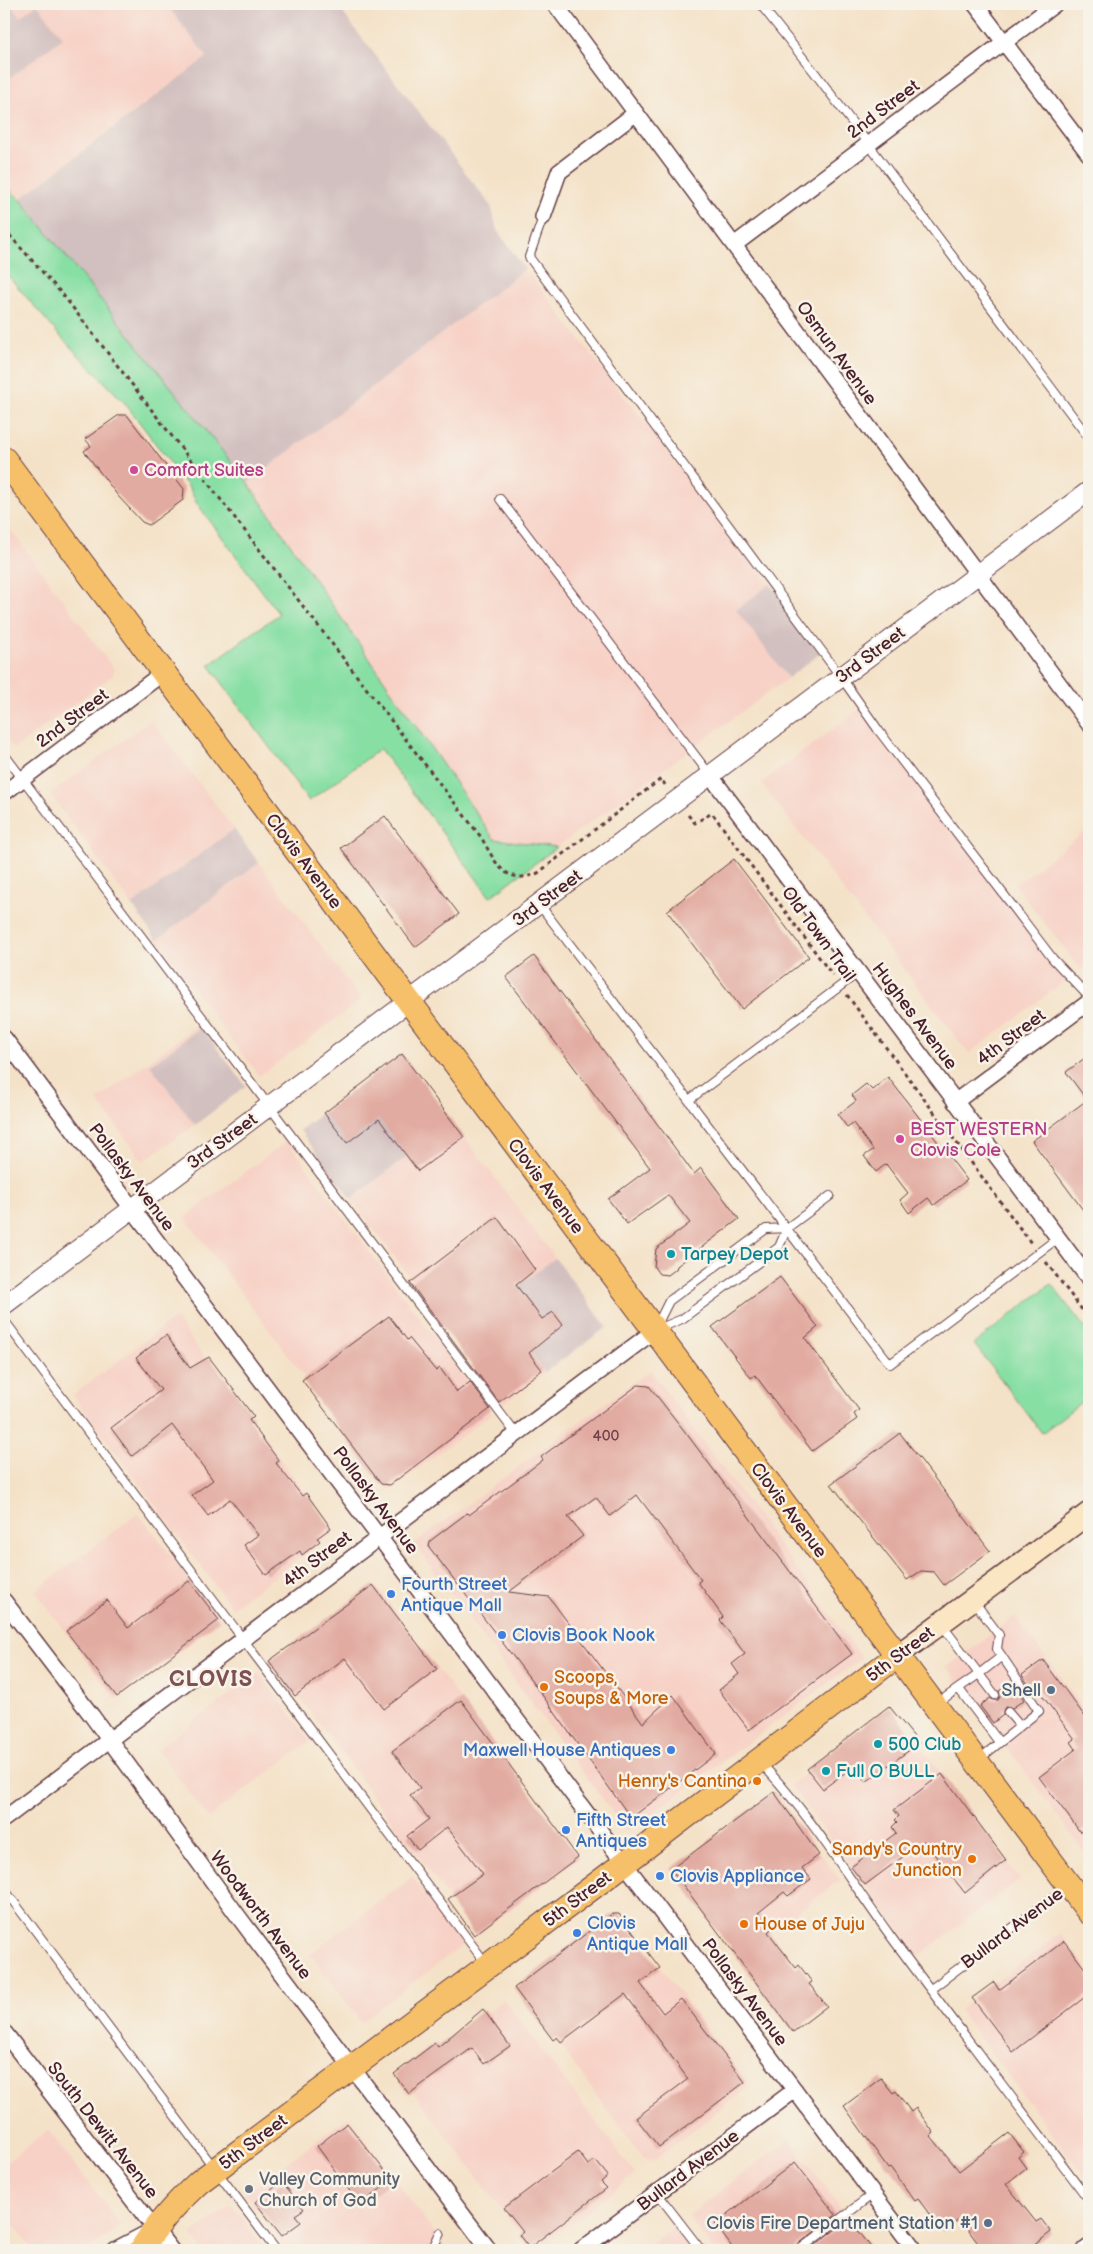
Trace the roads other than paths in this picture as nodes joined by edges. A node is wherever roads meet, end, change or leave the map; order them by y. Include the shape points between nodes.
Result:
1 (555, 4) edge
2 (760, 4) edge
3 (975, 4) edge
4 (1055, 4) edge
5 (1004, 42) junction
6 (636, 113) junction
7 (868, 144) junction
8 (1089, 154) edge
9 (544, 217) joint
10 (734, 245) junction
11 (1089, 438) edge
12 (4, 459) edge
13 (1089, 491) edge
14 (500, 499) dead end
15 (976, 575) junction
16 (164, 672) junction
17 (841, 677) junction
18 (1089, 724) edge
19 (4, 754) edge
20 (710, 775) junction
21 (23, 779) junction
22 (4, 793) edge
23 (539, 904) junction
24 (858, 972) junction
25 (1089, 997) edge
26 (1089, 1002) edge
27 (409, 1003) junction
28 (4, 1038) edge
29 (689, 1100) junction
30 (955, 1102) junction
31 (270, 1106) junction
32 (830, 1196) dead end
33 (132, 1208) junction
34 (787, 1228) junction
35 (1058, 1238) junction
36 (1089, 1279) edge
37 (4, 1305) edge
38 (4, 1320) edge
39 (654, 1331) junction
40 (516, 1434) junction
41 (1089, 1513) edge
42 (379, 1536) junction
43 (972, 1600) junction
44 (4, 1601) edge
45 (940, 1624) junction
46 (243, 1640) junction
47 (898, 1655) junction
48 (1002, 1656) junction
49 (979, 1674) junction
50 (959, 1689) junction
51 (995, 1694) dead end
52 (935, 1705) junction
53 (1008, 1712) dead end
54 (1020, 1726) junction
55 (109, 1740) junction
56 (999, 1742) junction
57 (759, 1761) junction
58 (976, 1761) junction
59 (4, 1818) edge
60 (625, 1863) junction
61 (1069, 1885) junction
62 (4, 1889) edge
63 (1089, 1912) edge
64 (488, 1966) junction
65 (931, 1989) junction
66 (4, 2032) edge
67 (351, 2067) junction
68 (794, 2090) junction
69 (215, 2170) junction
70 (657, 2193) junction
71 (872, 2194) junction
72 (1089, 2200) edge
73 (155, 2229) junction
74 (440, 2233) dead end
75 (1089, 2247) edge
76 (115, 2250) edge
77 (140, 2250) edge
78 (172, 2250) edge
79 (276, 2250) edge
80 (432, 2250) edge
81 (489, 2250) edge
82 (581, 2250) edge
83 (701, 2250) edge
84 (799, 2250) edge
85 (915, 2250) edge
86 (1085, 2250) edge

1 - 6 street, Osmun Avenue
2 - 7 lane
3 - 5 street
4 - 5 street, 2nd Street
5 - 7 street, 2nd Street
5 - 8 street
6 - 9 street via 559,172
6 - 10 street, Osmun Avenue
7 - 10 street, 2nd Street
7 - 11 lane
9 - 17 lane via 529,257
10 - 15 street, Osmun Avenue
12 - 16 main road, Clovis Avenue
13 - 15 street, 3rd Street
14 - 20 lane
15 - 17 street, 3rd Street
15 - 18 street, Osmun Avenue
16 - 21 street, 2nd Street
16 - 27 main road, Clovis Avenue
17 - 20 street, 3rd Street
17 - 25 lane via 878,731 1052,959
19 - 21 lane
20 - 23 street, 3rd Street
20 - 24 street, Hughes Avenue
21 - 22 street, 2nd Street
21 - 31 lane
23 - 27 street, 3rd Street
23 - 29 lane
24 - 29 lane
24 - 30 street, Hughes Avenue
26 - 30 street, 4th Street
27 - 31 street, 3rd Street
27 - 39 main road, Clovis Avenue
28 - 33 street, Pollasky Avenue
29 - 34 lane
30 - 35 street, Hughes Avenue
31 - 33 street, 3rd Street
31 - 40 lane
32 - 34 lane
33 - 37 street, 3rd Street
33 - 42 street, Pollasky Avenue
34 - 35 lane via 890,1364
34 - 39 lane via 779,1247 682,1319
34 - 39 lane via 766,1230 669,1301
35 - 36 street, Hughes Avenue
38 - 46 lane
39 - 40 street, 4th Street
39 - 47 main road, Clovis Avenue
40 - 42 street, 4th Street
41 - 43 main road, 5th Street
42 - 46 street, 4th Street
42 - 60 street, Pollasky Avenue
43 - 45 main road, 5th Street
43 - 48 lane via 999,1635 997,1649
44 - 55 street, Woodworth Avenue
45 - 47 main road, 5th Street
45 - 49 lane
46 - 55 street, 4th Street
46 - 64 lane
47 - 52 main road, Clovis Avenue
47 - 57 main road, 5th Street
48 - 49 lane
48 - 54 lane via 1039,1711
49 - 50 lane
49 - 51 lane
50 - 52 lane
50 - 56 lane
52 - 58 main road, Clovis Avenue
53 - 54 lane
54 - 56 lane
55 - 59 street, 4th Street
55 - 67 street, Woodworth Avenue
56 - 58 lane
57 - 60 main road, 5th Street
57 - 65 lane via 812,1825
58 - 61 main road, Clovis Avenue
60 - 64 main road, 5th Street
60 - 68 street, Pollasky Avenue
61 - 63 main road, Clovis Avenue
61 - 65 lane, Bullard Avenue
62 - 69 lane
64 - 67 main road, 5th Street
65 - 72 lane
66 - 73 street, South Dewitt Avenue
67 - 69 main road, 5th Street
67 - 81 street, Woodworth Avenue
68 - 70 street, Bullard Avenue
68 - 71 street, Pollasky Avenue
69 - 73 main road, 5th Street via 177,2202
69 - 79 lane
70 - 82 street, Bullard Avenue
70 - 83 lane
71 - 84 lane
71 - 85 street, Pollasky Avenue
73 - 76 street, 5th Street
73 - 77 main road
73 - 78 street, South Dewitt Avenue
74 - 80 lane
75 - 86 street

